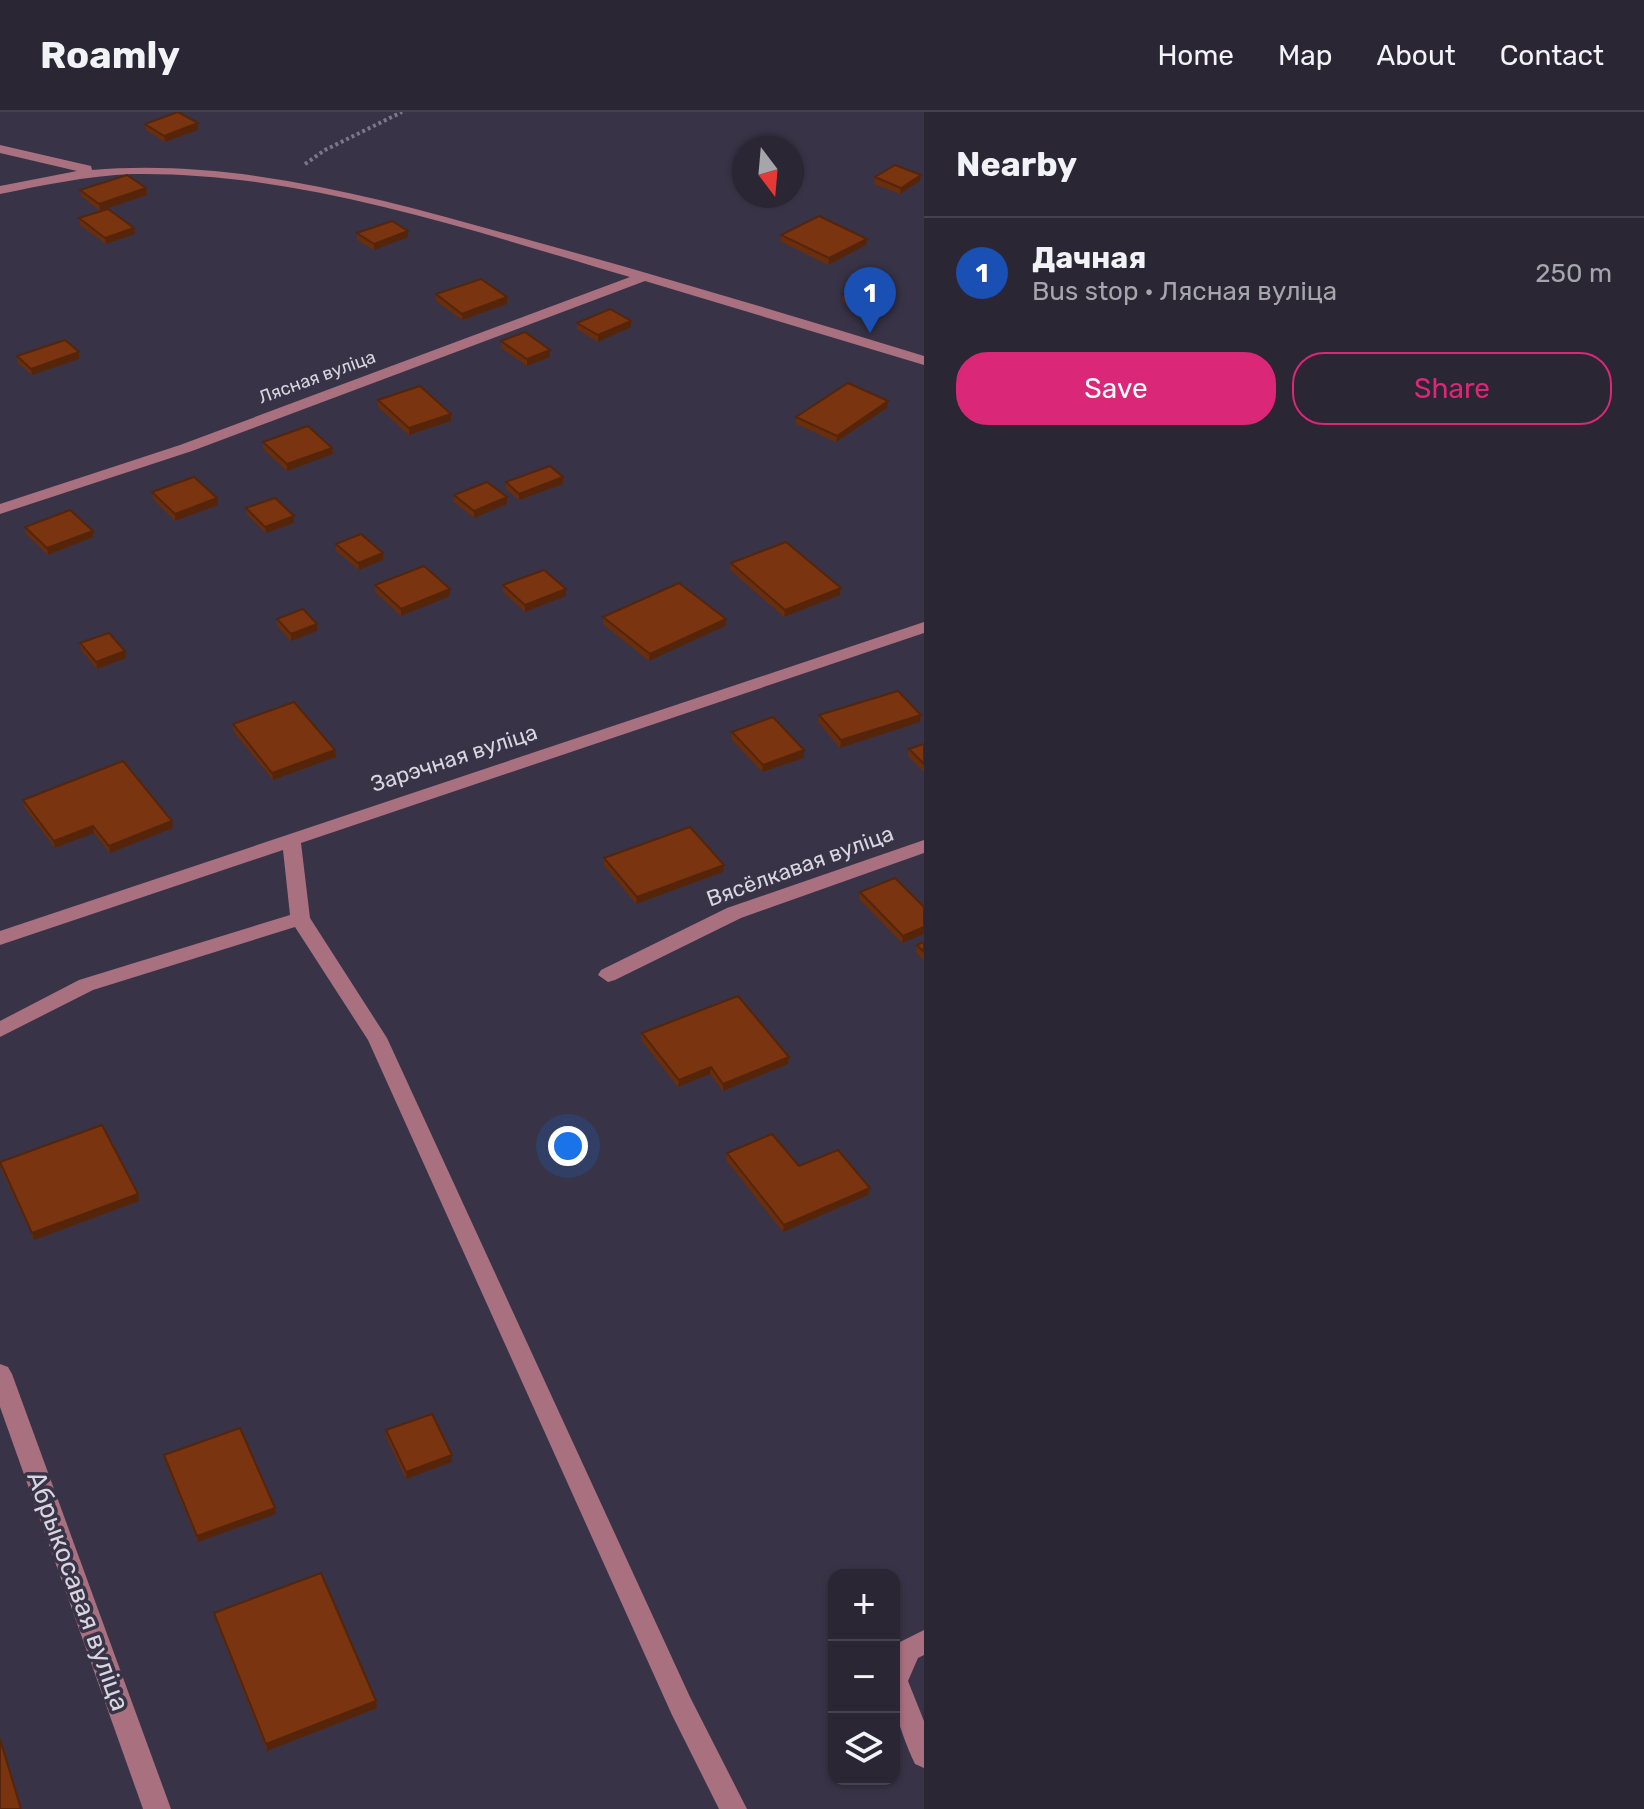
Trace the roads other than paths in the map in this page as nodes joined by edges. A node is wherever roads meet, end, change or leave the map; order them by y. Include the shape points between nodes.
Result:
1 (0, 149) edge
2 (102, 173) junction
3 (0, 190) edge
4 (646, 276) junction
5 (924, 361) edge
6 (0, 509) edge
7 (924, 627) edge
8 (291, 838) junction
9 (924, 846) edge
10 (300, 919) junction
11 (0, 938) edge
12 (608, 975) dead end
13 (0, 1030) edge
14 (0, 1374) edge
15 (924, 1642) edge
16 (924, 1755) edge
17 (157, 1809) edge
18 (733, 1809) edge

1 - 2 street
2 - 3 street
2 - 4 street via 172,172 277,184 444,221
4 - 5 street
4 - 6 street, Лясная вуліца via 186,448
7 - 8 street, Зарэчная вуліца
8 - 10 street
8 - 11 street, Зарэчная вуліца
9 - 12 street, Вясёлкавая вуліца via 734,913
10 - 13 street via 86,985
10 - 18 street via 377,1038 681,1706
14 - 17 street, Абрыкосавая вуліца
15 - 16 street via 909,1650 895,1681

